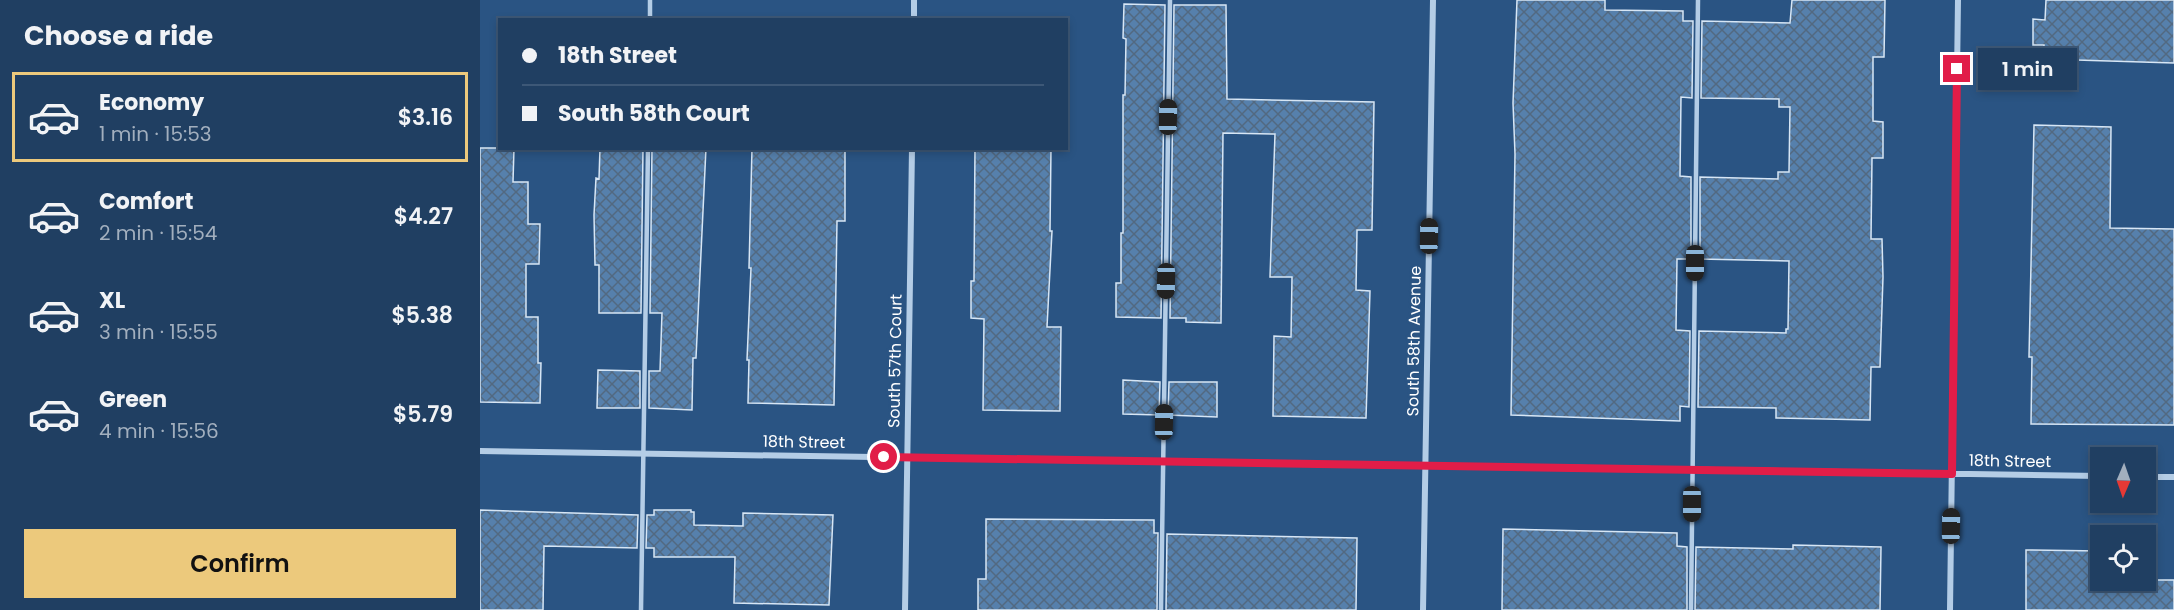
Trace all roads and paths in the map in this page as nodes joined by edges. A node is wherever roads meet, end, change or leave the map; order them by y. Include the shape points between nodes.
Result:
1 (650, 0) edge
2 (914, 0) edge
3 (1170, 0) edge
4 (1433, 0) edge
5 (1698, 0) edge
6 (1958, 0) edge
7 (650, 18) edge
8 (914, 18) edge
9 (648, 150) edge
10 (912, 150) edge
11 (480, 450) edge
12 (644, 453) junction
13 (907, 457) junction
14 (1163, 461) junction
15 (1426, 465) junction
16 (1692, 469) junction
17 (1952, 474) junction
18 (2090, 476) edge
19 (2156, 477) edge
20 (2174, 477) edge
21 (641, 610) edge
22 (905, 610) edge
23 (1161, 610) edge
24 (1424, 610) edge
25 (1691, 610) edge
26 (1950, 610) edge

1 - 7 lane
2 - 8 street
3 - 14 lane
4 - 15 street, South 58th Avenue
5 - 16 lane
6 - 17 street
9 - 12 lane
10 - 13 street, South 57th Court
11 - 12 street, 18th Street
12 - 13 street, 18th Street
12 - 21 lane
13 - 14 street, 18th Street
13 - 22 street, South 57th Court
14 - 15 street, 18th Street
14 - 23 lane
15 - 16 street, 18th Street
15 - 24 street, South 58th Avenue
16 - 17 street, 18th Street
16 - 25 lane
17 - 18 street, 18th Street
17 - 26 street
19 - 20 street

